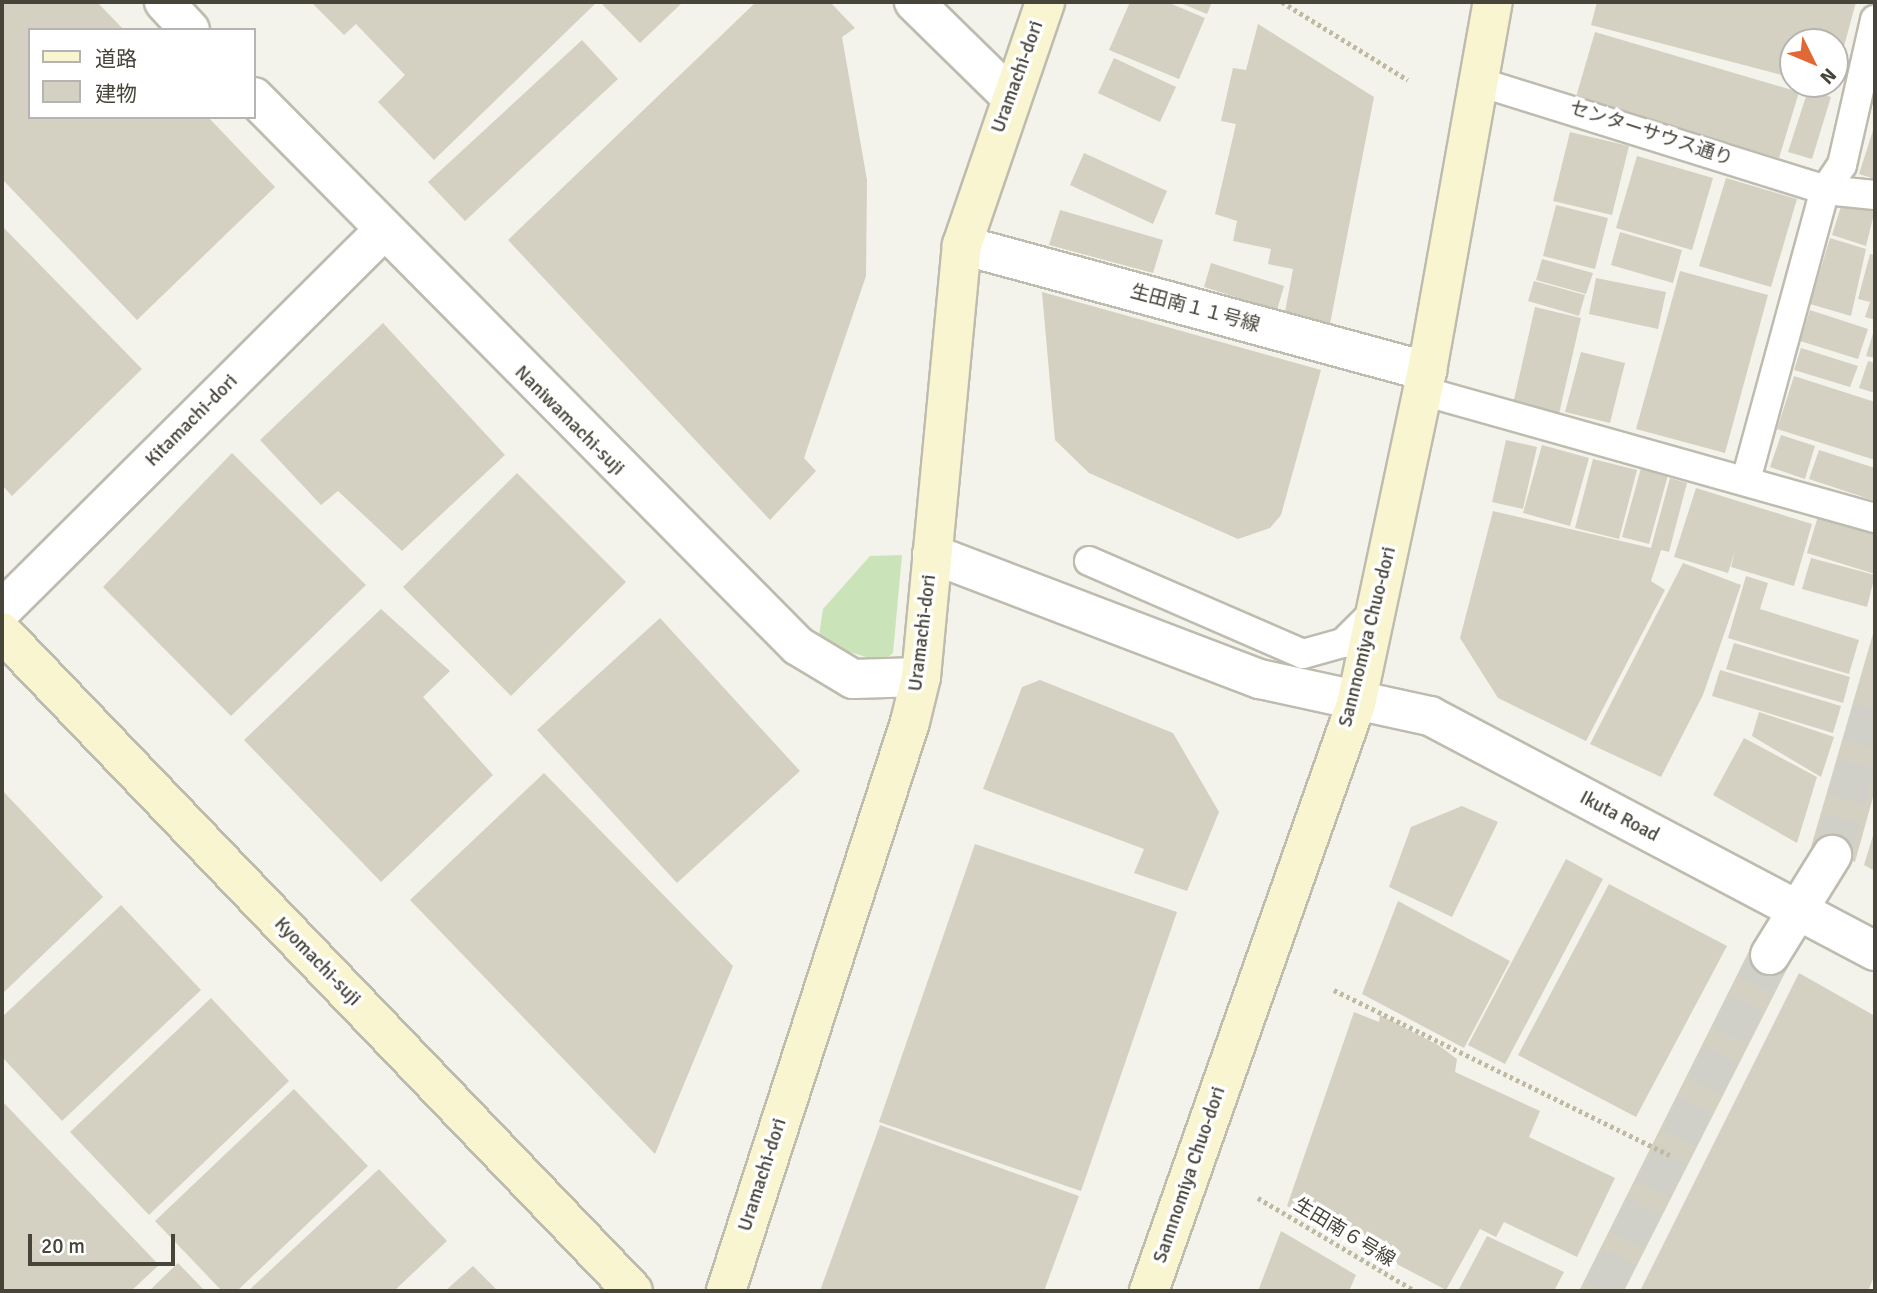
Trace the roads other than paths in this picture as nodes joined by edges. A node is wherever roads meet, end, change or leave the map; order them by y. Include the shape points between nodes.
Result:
1 (164, 2) edge
2 (914, 2) edge
3 (1045, 2) edge
4 (1493, 2) edge
5 (1875, 20) edge
6 (188, 28) edge
7 (1476, 81) junction
8 (1009, 95) junction
9 (256, 99) edge
10 (1825, 190) junction
11 (1875, 195) edge
12 (382, 232) junction
13 (962, 245) junction
14 (1425, 381) junction
15 (1745, 480) junction
16 (1875, 519) edge
17 (933, 554) junction
18 (1089, 561) dead end
19 (1379, 607) junction
20 (2, 610) edge
21 (2, 632) edge
22 (921, 677) junction
23 (1356, 704) junction
24 (1832, 855) tunnel mouth
25 (1798, 914) junction
26 (1875, 951) edge
27 (1770, 955) tunnel mouth
28 (633, 1291) edge
29 (726, 1291) edge
30 (1149, 1291) edge

1 - 6 street
2 - 8 street
3 - 8 street, Uramachi-dori
4 - 7 street, Sannnomiya Chuo-dori
5 - 10 lane via 1842,165
7 - 10 lane, センターサウス通り
7 - 14 street, Sannnomiya Chuo-dori
8 - 13 street, Uramachi-dori
9 - 12 street, Naniwamachi-suji
10 - 11 lane, センターサウス通り
10 - 15 lane
12 - 20 street, Kitamachi-dori
12 - 22 street, Naniwamachi-suji via 798,646 852,679
13 - 14 street, 生田南１１号線
13 - 17 street, Uramachi-dori
14 - 15 lane
14 - 19 street, Sannnomiya Chuo-dori
15 - 16 lane
17 - 22 street, Uramachi-dori
17 - 23 street, Ikuta Road via 1260,679
18 - 19 lane via 1303,654 1343,643
19 - 23 street, Sannnomiya Chuo-dori
21 - 28 street, Kyomachi-suji
22 - 29 street, Uramachi-dori
23 - 25 street, Ikuta Road via 1430,716
23 - 30 street, Sannnomiya Chuo-dori
24 - 25 street
25 - 26 street, Ikuta Road
25 - 27 street

